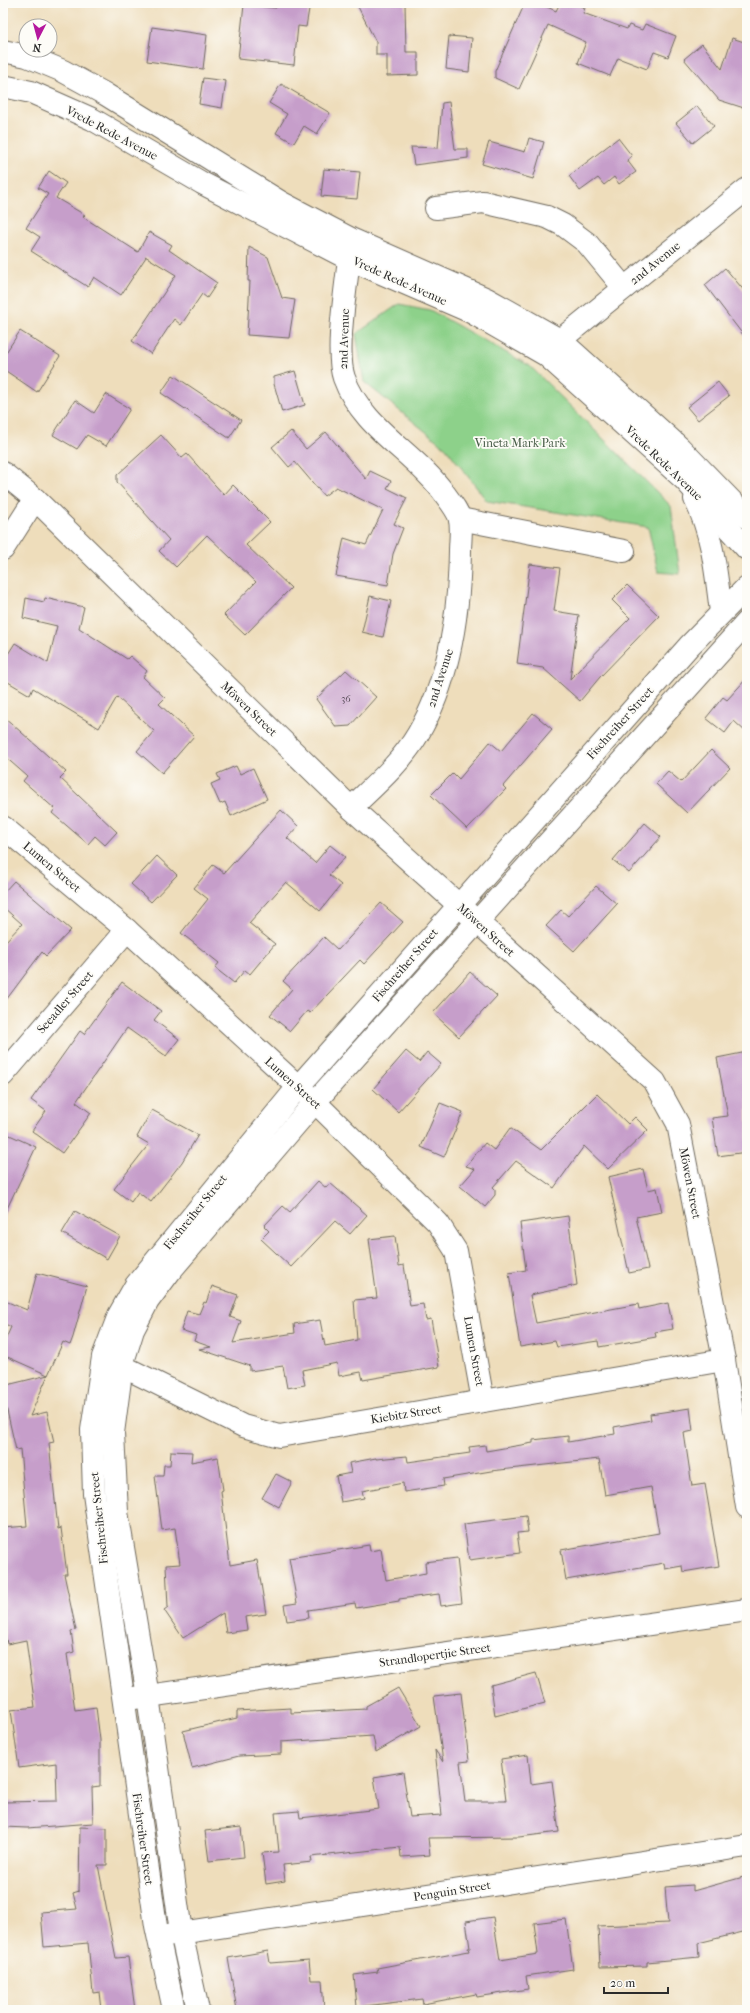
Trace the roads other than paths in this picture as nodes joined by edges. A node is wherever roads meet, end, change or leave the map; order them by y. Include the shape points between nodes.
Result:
1 (3, 50) edge
2 (3, 86) edge
3 (105, 94) junction
4 (92, 119) junction
5 (747, 189) edge
6 (436, 208) dead end
7 (350, 259) junction
8 (624, 288) junction
9 (553, 348) junction
10 (3, 473) edge
11 (684, 478) junction
12 (35, 499) junction
13 (747, 517) edge
14 (460, 519) junction
15 (747, 549) edge
16 (3, 550) edge
17 (624, 551) dead end
18 (747, 588) edge
19 (721, 612) junction
20 (747, 622) edge
21 (351, 808) junction
22 (3, 827) edge
23 (458, 905) junction
24 (476, 922) junction
25 (127, 930) junction
26 (3, 1075) edge
27 (298, 1087) junction
28 (315, 1102) junction
29 (724, 1360) junction
30 (112, 1361) junction
31 (483, 1401) junction
32 (747, 1507) edge
33 (747, 1610) edge
34 (148, 1696) junction
35 (123, 1699) junction
36 (747, 1846) edge
37 (180, 1932) junction
38 (158, 1936) junction
39 (174, 2010) edge
40 (198, 2010) edge

1 - 3 street, Vrede Rede Avenue via 63,71
2 - 4 street, Vrede Rede Avenue via 31,92
3 - 4 street
3 - 9 street, Vrede Rede Avenue via 282,202 351,239 487,299
4 - 7 street, Vrede Rede Avenue via 202,183
5 - 8 street, 2nd Avenue
6 - 8 street via 483,202 547,217 563,225 587,243
7 - 9 street, Vrede Rede Avenue
7 - 14 street, 2nd Avenue via 342,328 341,365 347,387 366,415 388,439 420,466 444,493
8 - 9 street, 2nd Avenue
9 - 11 street, Vrede Rede Avenue
9 - 13 street, Vrede Rede Avenue via 680,448
10 - 12 street, Möwen Street
11 - 15 street, Vrede Rede Avenue
11 - 19 street via 708,531
12 - 16 street
12 - 21 street, Möwen Street
14 - 17 street
14 - 21 street, 2nd Avenue via 459,583 450,645 438,692 418,733 395,767
18 - 19 street, Fischreiher Street
19 - 23 street, Fischreiher Street
20 - 24 street, Fischreiher Street
21 - 23 street, Möwen Street
22 - 25 street, Lumen Street
23 - 24 street, Möwen Street
23 - 27 street, Fischreiher Street
24 - 28 street, Fischreiher Street
24 - 29 street, Möwen Street via 655,1082 667,1102 678,1124
25 - 26 street, Seeadler Street
25 - 27 street, Lumen Street
27 - 28 street, Lumen Street
27 - 30 street, Fischreiher Street via 136,1284 119,1315
28 - 30 street, Fischreiher Street via 171,1270 148,1301 133,1330
28 - 31 street, Lumen Street via 438,1222 456,1251
29 - 31 street, Kiebitz Street
29 - 32 street, Möwen Street
30 - 31 street, Kiebitz Street via 243,1426 279,1436
30 - 34 street, Fischreiher Street via 117,1512
30 - 35 street, Fischreiher Street via 92,1430 94,1494
33 - 34 street, Strandlopertjie Street
34 - 35 street, Strandlopertjie Street
34 - 37 street, Fischreiher Street
35 - 38 street, Fischreiher Street
36 - 37 street, Penguin Street
37 - 38 street, Penguin Street
37 - 40 street, Fischreiher Street
38 - 39 street, Fischreiher Street

